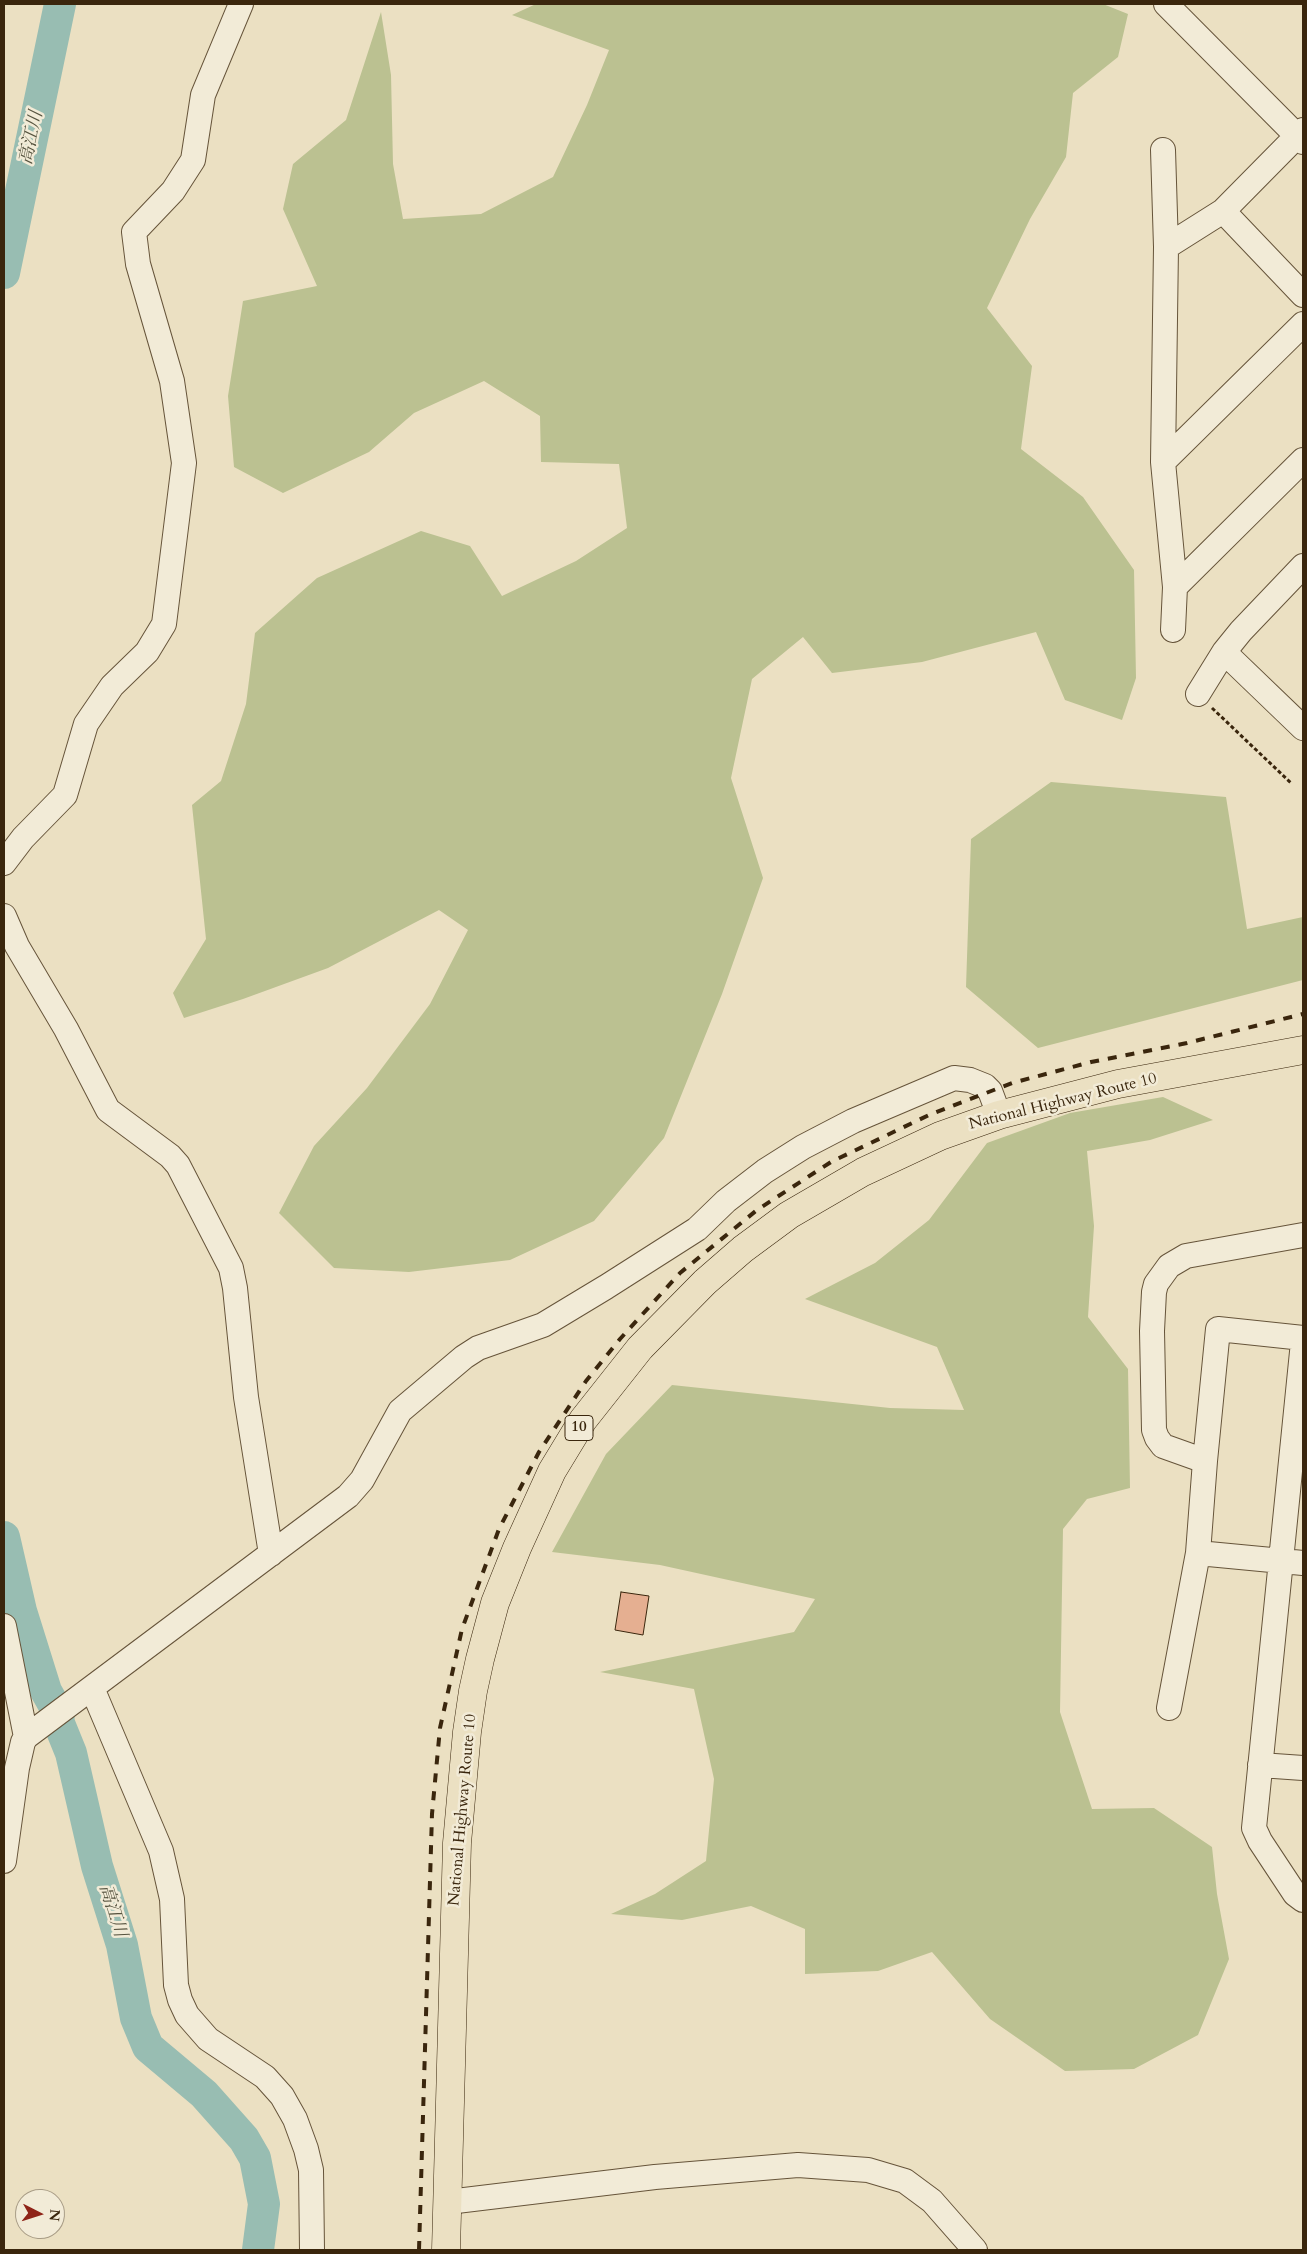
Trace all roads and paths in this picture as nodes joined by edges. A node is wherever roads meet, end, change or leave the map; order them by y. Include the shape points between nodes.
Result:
1 (241, 4) edge
2 (1166, 4) edge
3 (1301, 136) edge
4 (1163, 150) dead end
5 (1224, 211) junction
6 (1166, 247) junction
7 (1303, 295) edge
8 (1303, 324) edge
9 (1303, 460) edge
10 (1163, 462) junction
11 (1303, 566) edge
12 (1175, 587) junction
13 (1173, 630) dead end
14 (1224, 652) junction
15 (1198, 694) joint
16 (1303, 728) edge
17 (1291, 783) dead end
18 (4, 864) edge
19 (4, 916) edge
20 (1303, 1050) edge
21 (999, 1115) junction
22 (1303, 1234) edge
23 (1303, 1338) edge
24 (1303, 1342) edge
25 (1205, 1461) junction
26 (1198, 1553) junction
27 (271, 1554) junction
28 (1292, 1562) edge
29 (4, 1626) edge
30 (92, 1688) junction
31 (1169, 1708) dead end
32 (26, 1737) junction
33 (1260, 1765) junction
34 (1303, 1768) edge
35 (4, 1861) edge
36 (1303, 1900) edge
37 (448, 2202) junction
38 (312, 2250) edge
39 (446, 2250) edge
40 (976, 2250) edge

1 - 18 street via 203,95 193,160 173,191 134,232 138,264 172,380 184,463 164,624 147,652 112,686 86,724 65,795 23,838
2 - 3 street
3 - 5 street
4 - 6 street
5 - 6 street
5 - 7 street
6 - 10 street
8 - 10 street
9 - 12 street
10 - 12 street
11 - 14 street
12 - 13 street
14 - 15 street
14 - 16 street
15 - 17 path
19 - 27 street via 17,946 66,1029 108,1110 178,1165 230,1268 235,1288 246,1398
20 - 21 highway, National Highway Route 10 / 10 via 1118,1084
21 - 27 street via 985,1086 954,1078 853,1121 803,1147 749,1182 685,1238 543,1324 478,1348 464,1357 400,1411 356,1488
21 - 37 highway, National Highway Route 10 / 10 via 932,1139 863,1172 803,1206 743,1249 687,1299 622,1369 583,1420 538,1498 493,1611 480,1659 467,1732 456,1852
22 - 25 street via 1186,1256 1169,1266 1156,1284 1152,1331 1154,1430 1163,1446
23 - 25 street via 1218,1329
24 - 28 street
25 - 26 street
26 - 28 street
26 - 31 street
27 - 30 street
28 - 33 street
29 - 32 street
30 - 32 street
30 - 38 street via 161,1850 172,1899 176,1985 187,2015 208,2039 265,2077 282,2096 295,2119 311,2170
32 - 35 street via 17,1768
33 - 34 street
33 - 36 street via 1254,1828 1295,1894
37 - 39 highway, National Highway Route 10 / 10
37 - 40 street via 655,2177 798,2165 868,2170 905,2181 932,2201

